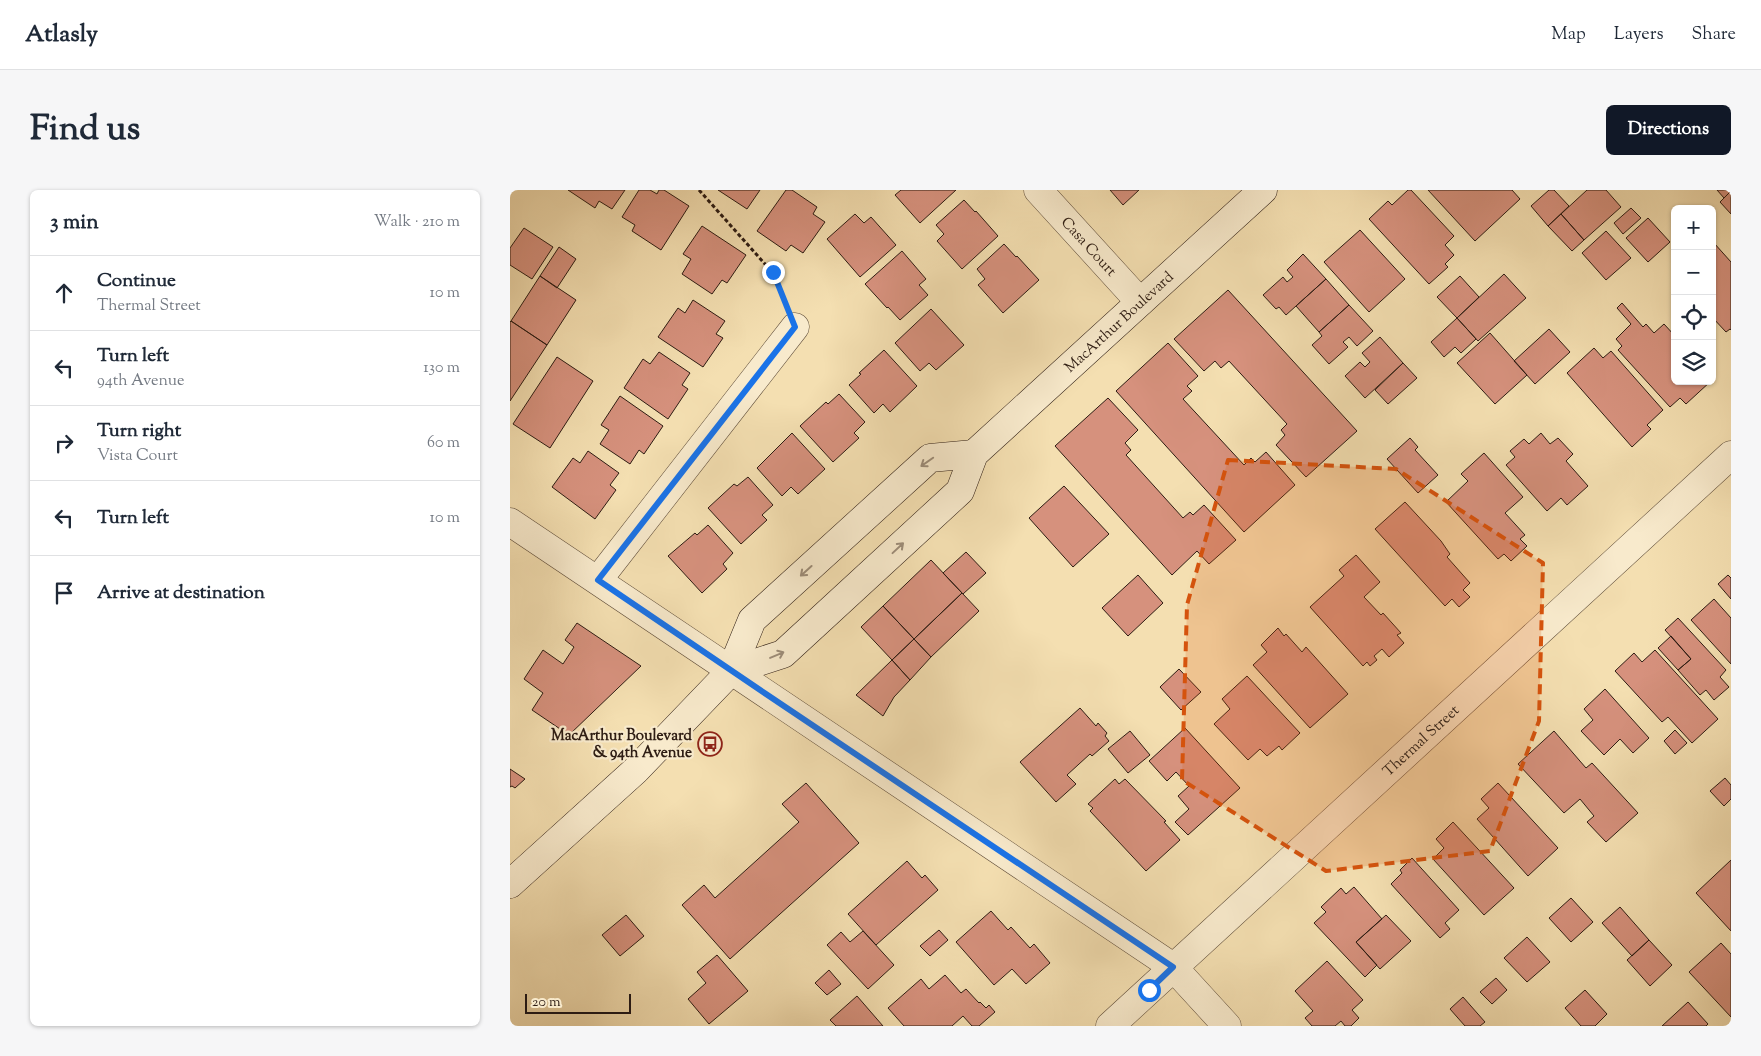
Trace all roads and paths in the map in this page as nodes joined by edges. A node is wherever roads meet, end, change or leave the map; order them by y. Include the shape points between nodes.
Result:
1 (699, 190) edge
2 (1038, 190) edge
3 (1263, 190) edge
4 (1140, 302) junction
5 (795, 327) joint
6 (974, 454) junction
7 (1731, 455) edge
8 (510, 522) edge
9 (598, 580) junction
10 (731, 671) junction
11 (510, 884) edge
12 (1173, 967) junction
13 (1110, 1026) edge
14 (1227, 1026) edge

1 - 5 path via 773,272
2 - 4 street, Casa Court
3 - 4 street, MacArthur Boulevard
4 - 6 street, MacArthur Boulevard
5 - 9 street
10 -> 6 street, MacArthur Boulevard via 783,654 960,491
6 -> 10 street, MacArthur Boulevard via 930,458 752,620
7 - 12 street, Thermal Street
8 - 9 street
9 - 10 street
10 - 11 street, MacArthur Boulevard via 630,775
10 - 12 street
12 - 13 street, Thermal Street
12 - 14 street

